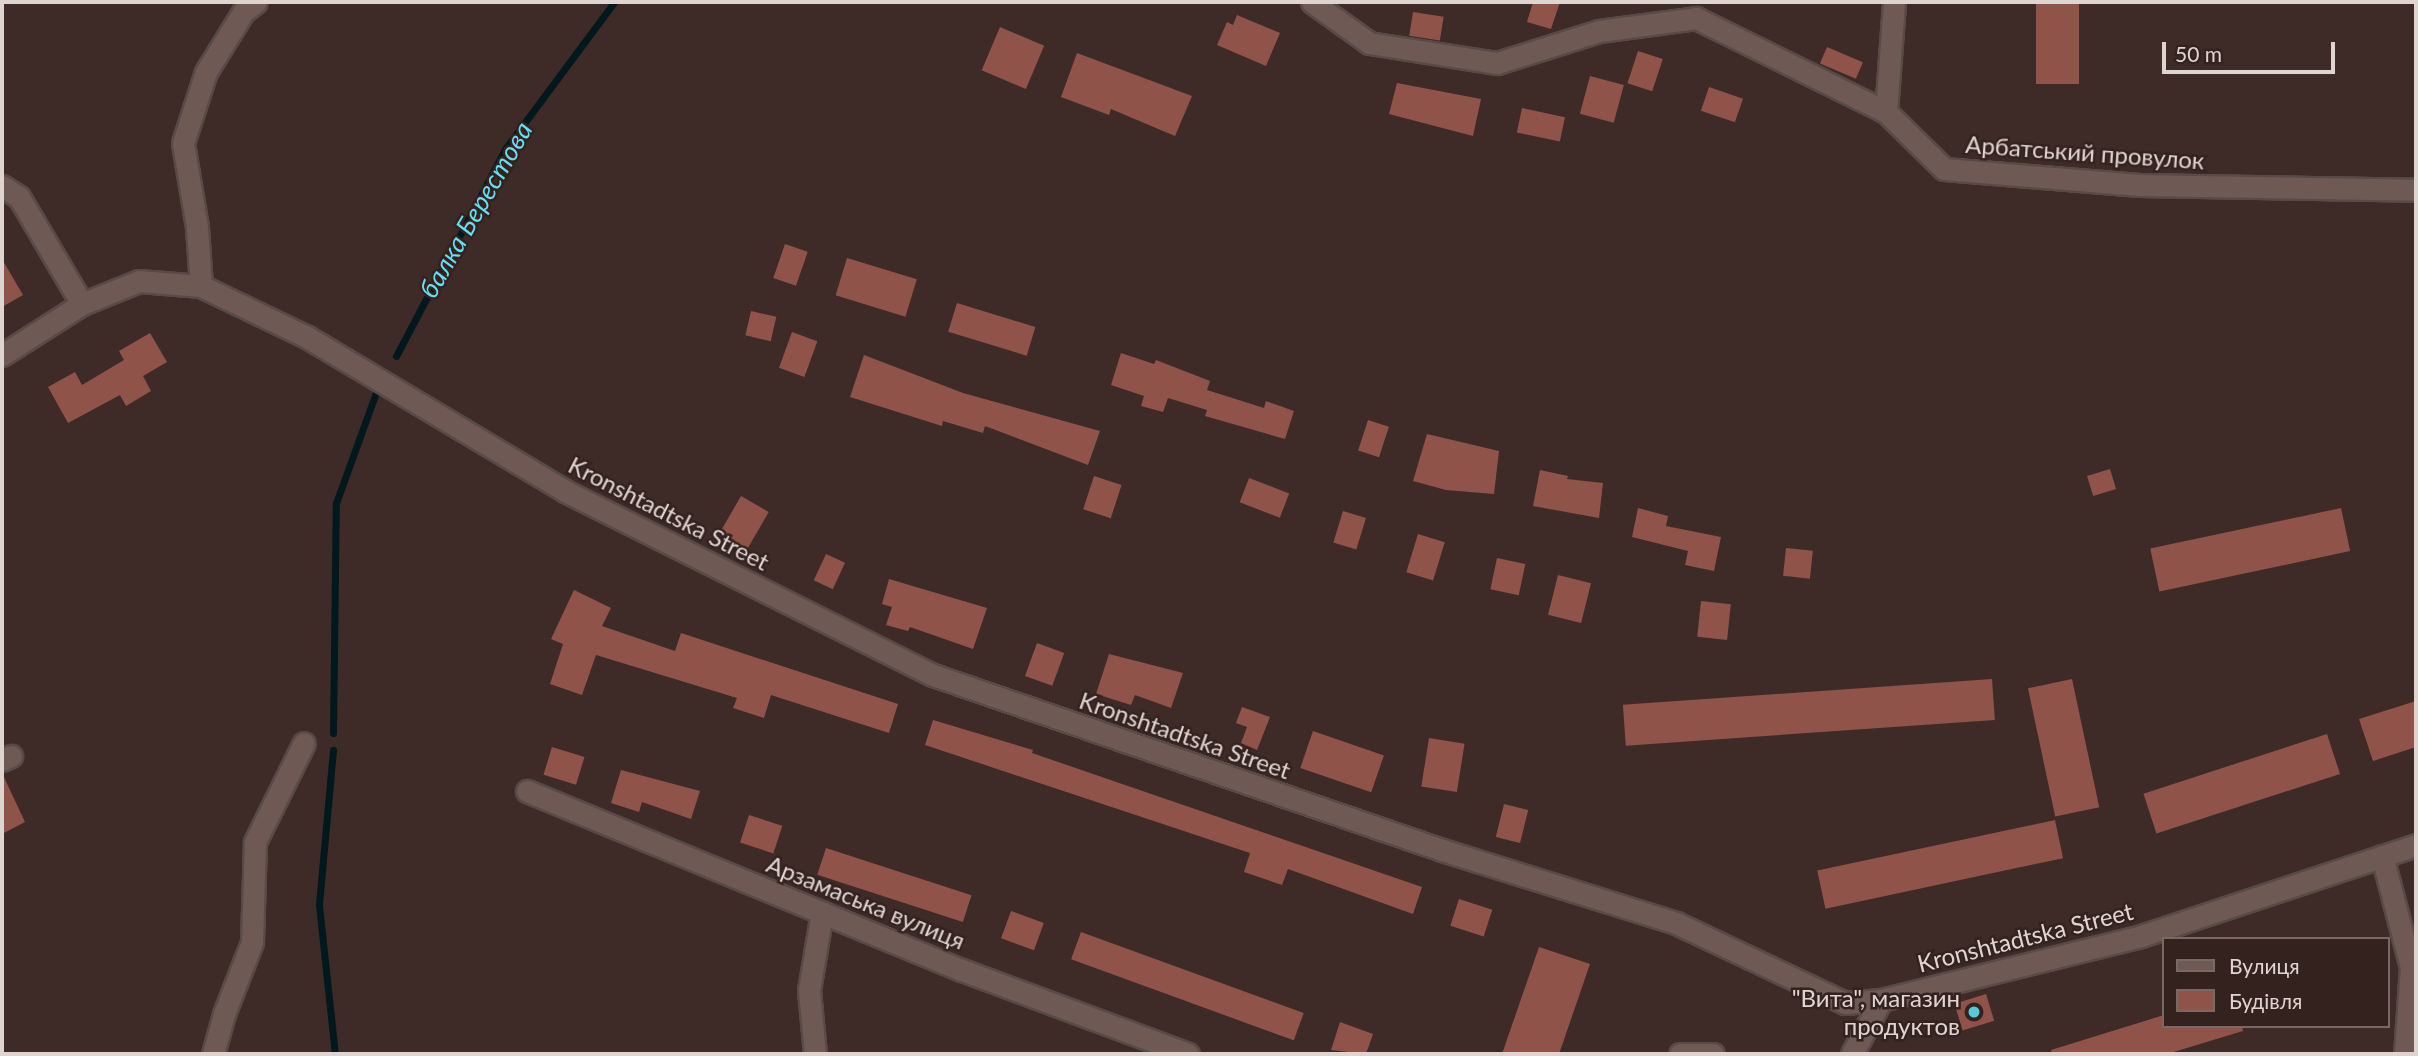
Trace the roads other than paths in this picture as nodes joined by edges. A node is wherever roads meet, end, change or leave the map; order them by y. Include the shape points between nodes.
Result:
1 (256, 2) edge
2 (1312, 2) edge
3 (1679, 2) edge
4 (1894, 2) edge
5 (1696, 18) junction
6 (1886, 112) junction
7 (2, 186) edge
8 (2416, 190) edge
9 (201, 286) junction
10 (82, 304) junction
11 (2, 355) edge
12 (304, 743) dead end
13 (527, 791) dead end
14 (2416, 845) edge
15 (2382, 856) junction
16 (822, 912) junction
17 (1881, 1000) junction
18 (213, 1054) edge
19 (815, 1054) edge
20 (1188, 1054) edge
21 (1680, 1054) edge
22 (1713, 1054) edge
23 (1852, 1054) edge
24 (2405, 1054) edge

1 - 9 street via 243,12 206,72 183,143
2 - 5 street via 1369,43 1497,63 1600,31
3 - 5 street, Арбатський провулок
4 - 6 street
5 - 6 street, Арбатський провулок
6 - 8 street, Арбатський провулок via 1944,169 2139,185
7 - 10 street via 19,197
9 - 10 street, Kronshtadtska Street via 139,281
9 - 17 street, Kronshtadtska Street via 307,337 565,491 933,675 1442,850 1676,923 1845,1003
10 - 11 street, Kronshtadtska Street
12 - 18 street via 255,842 252,942
13 - 16 street, Арзамаська вулиця
14 - 15 street, Kronshtadtska Street
15 - 17 street, Kronshtadtska Street via 2141,936
15 - 24 street via 2411,967
16 - 19 street via 809,990
16 - 20 street, Арзамаська вулиця
17 - 23 street
21 - 22 street

